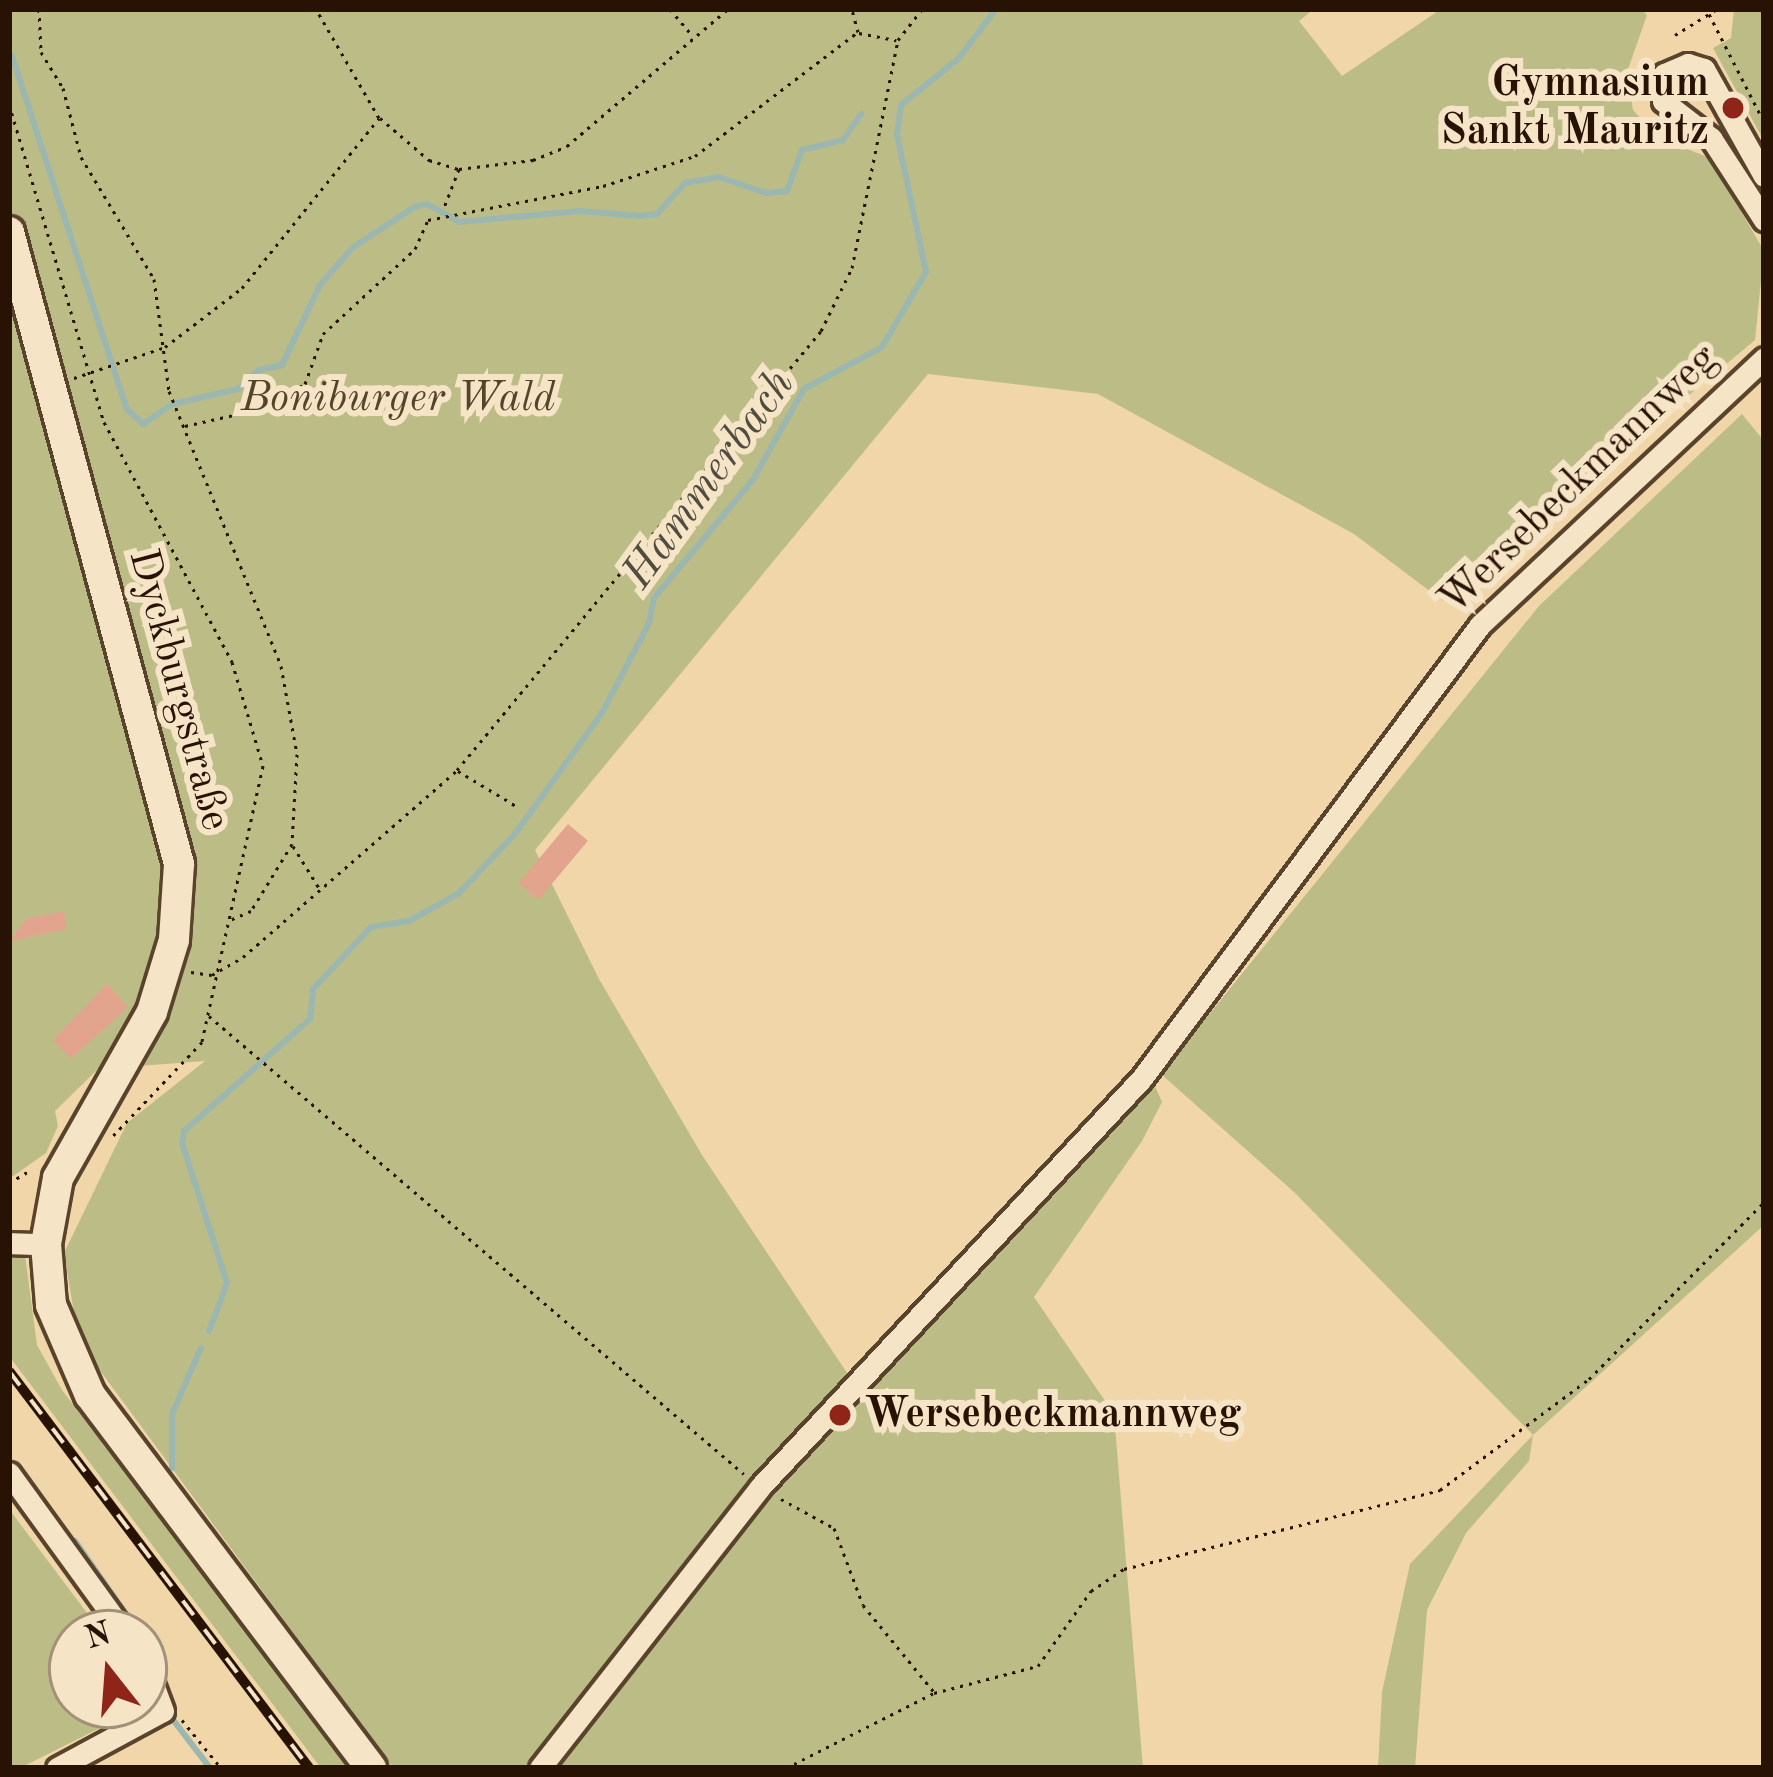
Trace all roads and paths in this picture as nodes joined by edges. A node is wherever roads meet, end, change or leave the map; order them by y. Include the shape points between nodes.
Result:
1 (39, 9) edge
2 (316, 9) edge
3 (670, 9) edge
4 (728, 9) edge
5 (852, 9) edge
6 (922, 9) edge
7 (1717, 9) edge
8 (1708, 14) junction
9 (858, 32) junction
10 (1676, 35) dead end
11 (694, 38) junction
12 (898, 40) junction
13 (9, 104) edge
14 (380, 118) junction
15 (1764, 122) edge
16 (459, 169) junction
17 (1764, 176) edge
18 (443, 212) junction
19 (1764, 220) edge
20 (9, 232) edge
21 (165, 347) junction
22 (1762, 354) edge
23 (89, 374) junction
24 (183, 426) junction
25 (457, 770) junction
26 (516, 806) dead end
27 (292, 844) junction
28 (320, 890) junction
29 (226, 922) junction
30 (212, 975) junction
31 (208, 1015) junction
32 (106, 1146) dead end
33 (36, 1168) dead end
34 (9, 1184) edge
35 (1764, 1202) edge
36 (9, 1244) edge
37 (46, 1244) junction
38 (9, 1473) edge
39 (760, 1487) junction
40 (108, 1609) edge
41 (934, 1693) junction
42 (168, 1705) edge
43 (135, 1729) edge
44 (57, 1768) edge
45 (221, 1768) edge
46 (371, 1768) edge
47 (540, 1768) edge
48 (785, 1768) edge

1 - 21 path via 41,52 63,88 81,157 154,279
2 - 14 path
3 - 11 path
4 - 11 path
5 - 9 path
6 - 12 path
7 - 8 path
8 - 10 path
8 - 15 path
9 - 12 path
9 - 18 path via 695,156 603,186
11 - 16 path via 567,146 533,160
12 - 25 path via 852,268 820,331
13 - 23 path
14 - 16 path via 429,160
14 - 21 path via 242,288
16 - 18 path
17 - 19 street via 1704,69 1688,64 1664,74 1663,101 1720,149
18 - 24 path via 323,334 305,384 250,411
20 - 37 street, Dyckburgstraße via 166,796 179,871 159,993 62,1167
21 - 23 path
21 - 24 path
22 - 39 street, Wersebeckmannweg via 1480,625 1142,1078
23 - 29 path via 115,447 254,716 261,790
24 - 27 path via 281,666 297,754
25 - 26 path
25 - 28 path
27 - 28 path
27 - 29 path via 251,911
28 - 30 path
29 - 30 path
30 - 31 path
31 - 32 path via 196,1053
31 - 39 path
33 - 34 path
35 - 41 path via 1588,1378 1440,1490 1124,1569 1091,1591 1038,1666
36 - 37 street
37 - 46 street, Dyckburgstraße via 51,1305 80,1379
38 - 40 street
39 - 41 path via 833,1528 863,1604
39 - 47 street, Wersebeckmannweg
41 - 48 path
42 - 45 path
43 - 44 street

